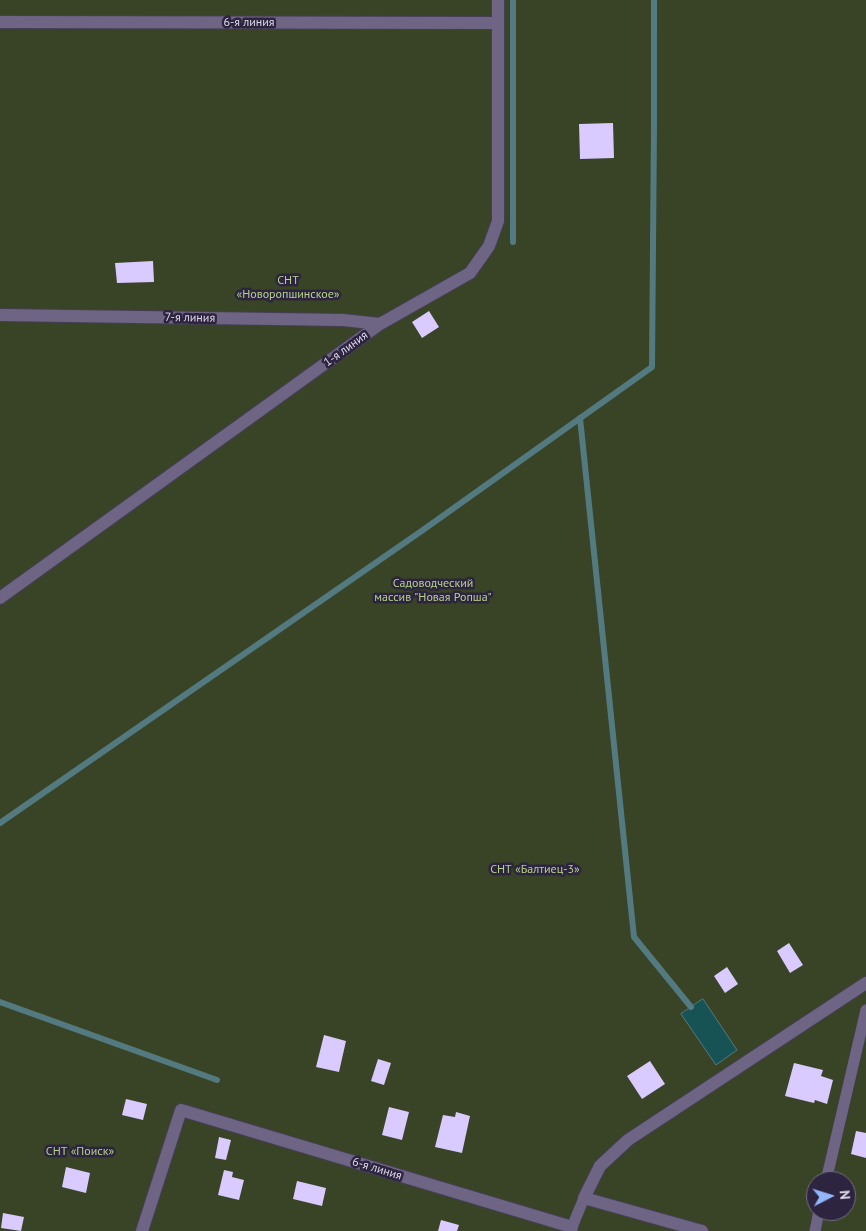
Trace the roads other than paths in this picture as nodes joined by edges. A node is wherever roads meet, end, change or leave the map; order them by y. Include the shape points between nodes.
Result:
1 (498, 0) edge
2 (0, 22) edge
3 (498, 23) junction
4 (0, 315) edge
5 (380, 324) junction
6 (2, 595) edge
7 (866, 983) edge
8 (866, 1010) edge
9 (828, 1171) edge
10 (584, 1198) junction
11 (572, 1229) edge
12 (142, 1231) edge
13 (702, 1231) edge

1 - 3 street, 1-я линия
2 - 3 street, 6-я линия
3 - 5 street, 1-я линия via 498,221 489,246 470,273
4 - 5 street, 7-я линия via 343,320
5 - 6 street, 1-я линия
7 - 10 street via 628,1140 600,1166
8 - 9 lane
10 - 11 lane
10 - 13 street
11 - 12 street, 6-я линия via 181,1110

